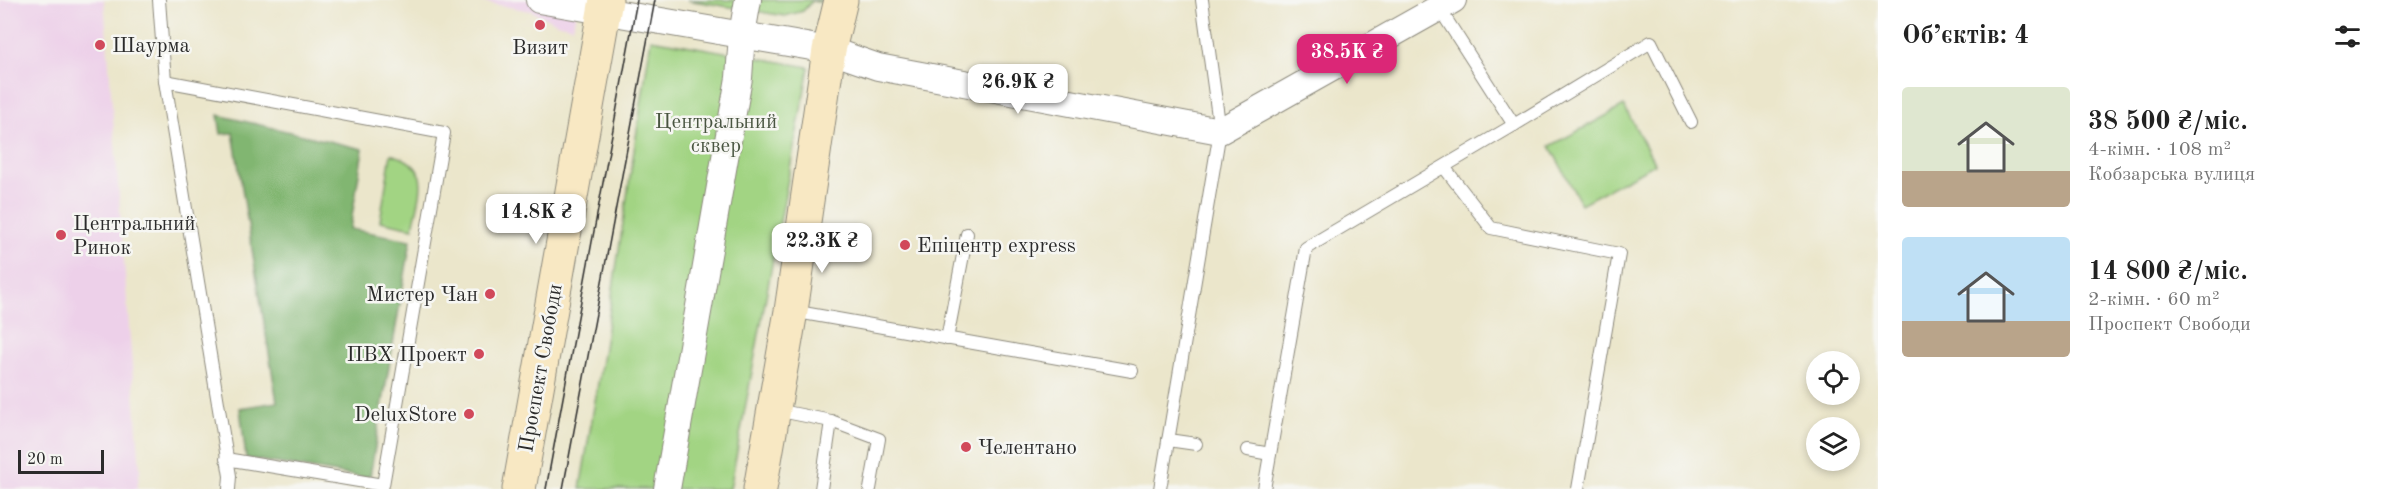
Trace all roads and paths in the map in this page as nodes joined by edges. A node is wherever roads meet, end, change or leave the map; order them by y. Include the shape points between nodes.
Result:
1 (159, 0) edge
2 (539, 0) edge
3 (748, 0) edge
4 (841, 0) edge
5 (1202, 0) edge
6 (1446, 4) edge
7 (605, 5) edge
8 (742, 34) junction
9 (829, 50) junction
10 (165, 81) junction
11 (1691, 122) dead end
12 (1514, 125) junction
13 (1220, 131) junction
14 (1444, 167) junction
15 (967, 234) dead end
16 (791, 311) junction
17 (948, 339) junction
18 (1132, 371) dead end
19 (774, 410) junction
20 (831, 421) junction
21 (1168, 440) junction
22 (1196, 444) dead end
23 (1248, 450) dead end
24 (1270, 454) junction
25 (226, 459) junction
26 (229, 489) edge
27 (519, 489) edge
28 (667, 489) edge
29 (760, 489) edge
30 (821, 489) edge
31 (870, 489) edge
32 (1160, 489) edge
33 (1264, 489) edge
34 (1578, 489) edge

1 - 10 lane
2 - 7 street
3 - 8 street
4 - 9 main road
5 - 13 lane
6 - 12 lane
6 - 13 street
7 - 8 street
7 - 27 main road, Проспект Свободи
8 - 9 street
8 - 28 street via 739,78
9 - 13 street via 878,67
9 - 16 main road
10 - 25 lane
10 - 25 lane via 444,134 383,485
11 - 12 lane via 1651,42
12 - 14 lane
13 - 21 lane
14 - 24 lane via 1306,248
14 - 34 lane via 1491,228 1619,254
15 - 17 lane
16 - 17 lane
16 - 19 main road
17 - 18 lane
19 - 20 lane
19 - 29 main road
20 - 30 lane
20 - 31 lane via 879,439
21 - 22 lane
21 - 32 lane
23 - 24 lane
24 - 33 lane
25 - 26 lane

